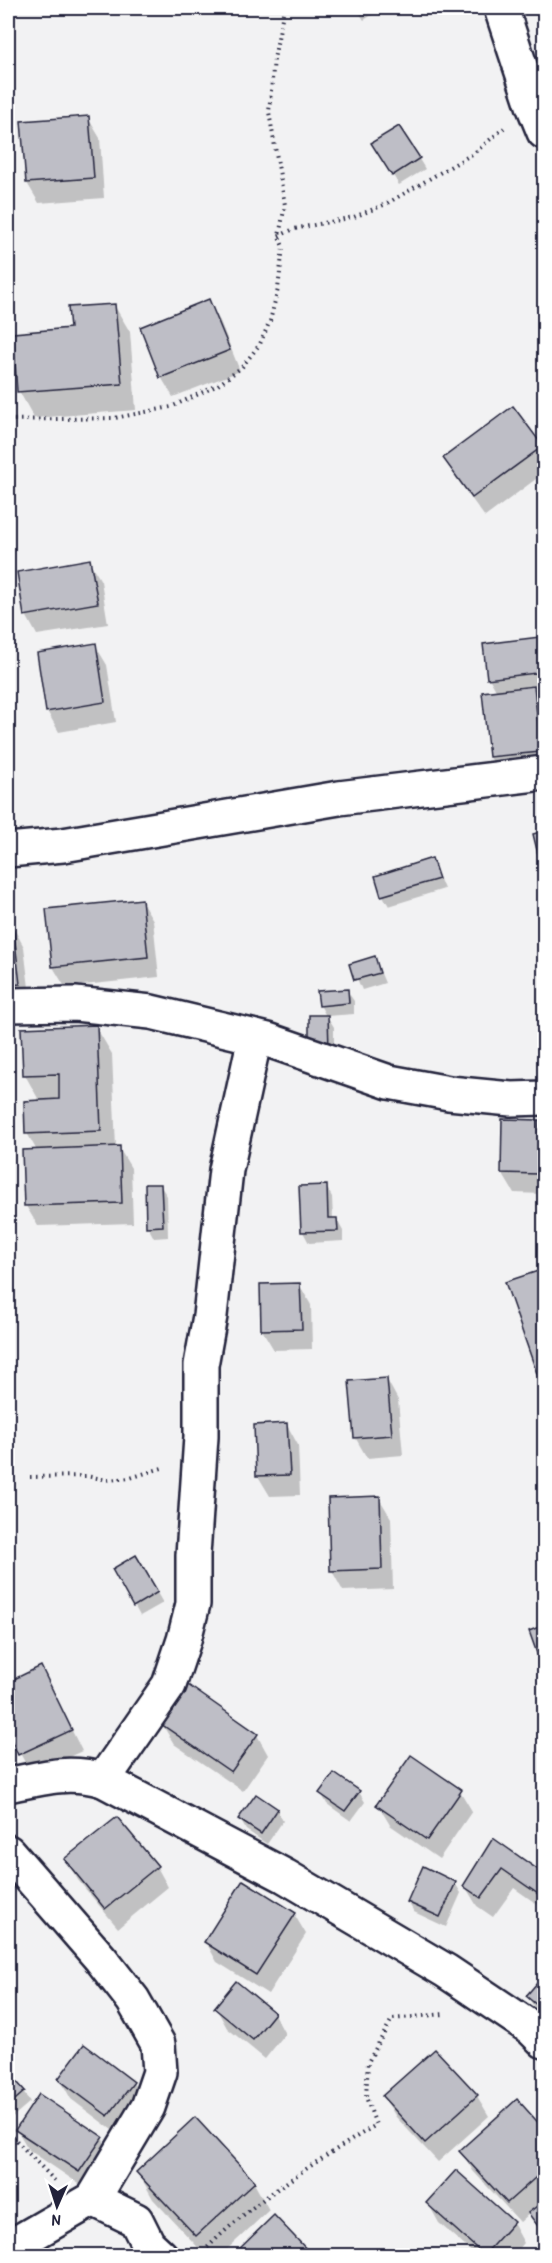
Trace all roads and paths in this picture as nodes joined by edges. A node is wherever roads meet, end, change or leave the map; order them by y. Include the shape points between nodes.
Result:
1 (284, 8) edge
2 (501, 8) edge
3 (539, 119) edge
4 (279, 236) junction
5 (8, 420) edge
6 (544, 773) edge
7 (8, 850) edge
8 (8, 1005) edge
9 (255, 1037) junction
10 (544, 1098) edge
11 (199, 1464) junction
12 (30, 1477) dead end
13 (103, 1780) junction
14 (8, 1785) edge
15 (8, 1852) edge
16 (448, 2014) dead end
17 (544, 2041) edge
18 (8, 2132) edge
19 (86, 2203) junction
20 (8, 2248) edge
21 (161, 2256) edge
22 (199, 2256) edge

1 - 4 path via 269,112 285,205
2 - 3 street
3 - 4 path via 386,204 354,217 294,229
4 - 5 path via 284,247 270,321 260,344 242,367 218,385 171,407 115,418
6 - 7 street via 339,798 63,845
8 - 9 street via 75,1004 151,1012
9 - 10 street via 389,1082 449,1093
9 - 11 street via 226,1170 201,1365
11 - 12 path via 108,1480 86,1476
11 - 13 street via 193,1604 184,1640 169,1685
13 - 14 street via 69,1774
13 - 17 street via 295,1882 446,1971 531,2028
15 - 19 street via 101,1959 133,2000 158,2044 160,2072 148,2107 105,2183
16 - 22 path via 392,2019 368,2062 366,2097 376,2125 302,2169
18 - 19 path
19 - 20 street
19 - 21 street via 136,2220 148,2244

